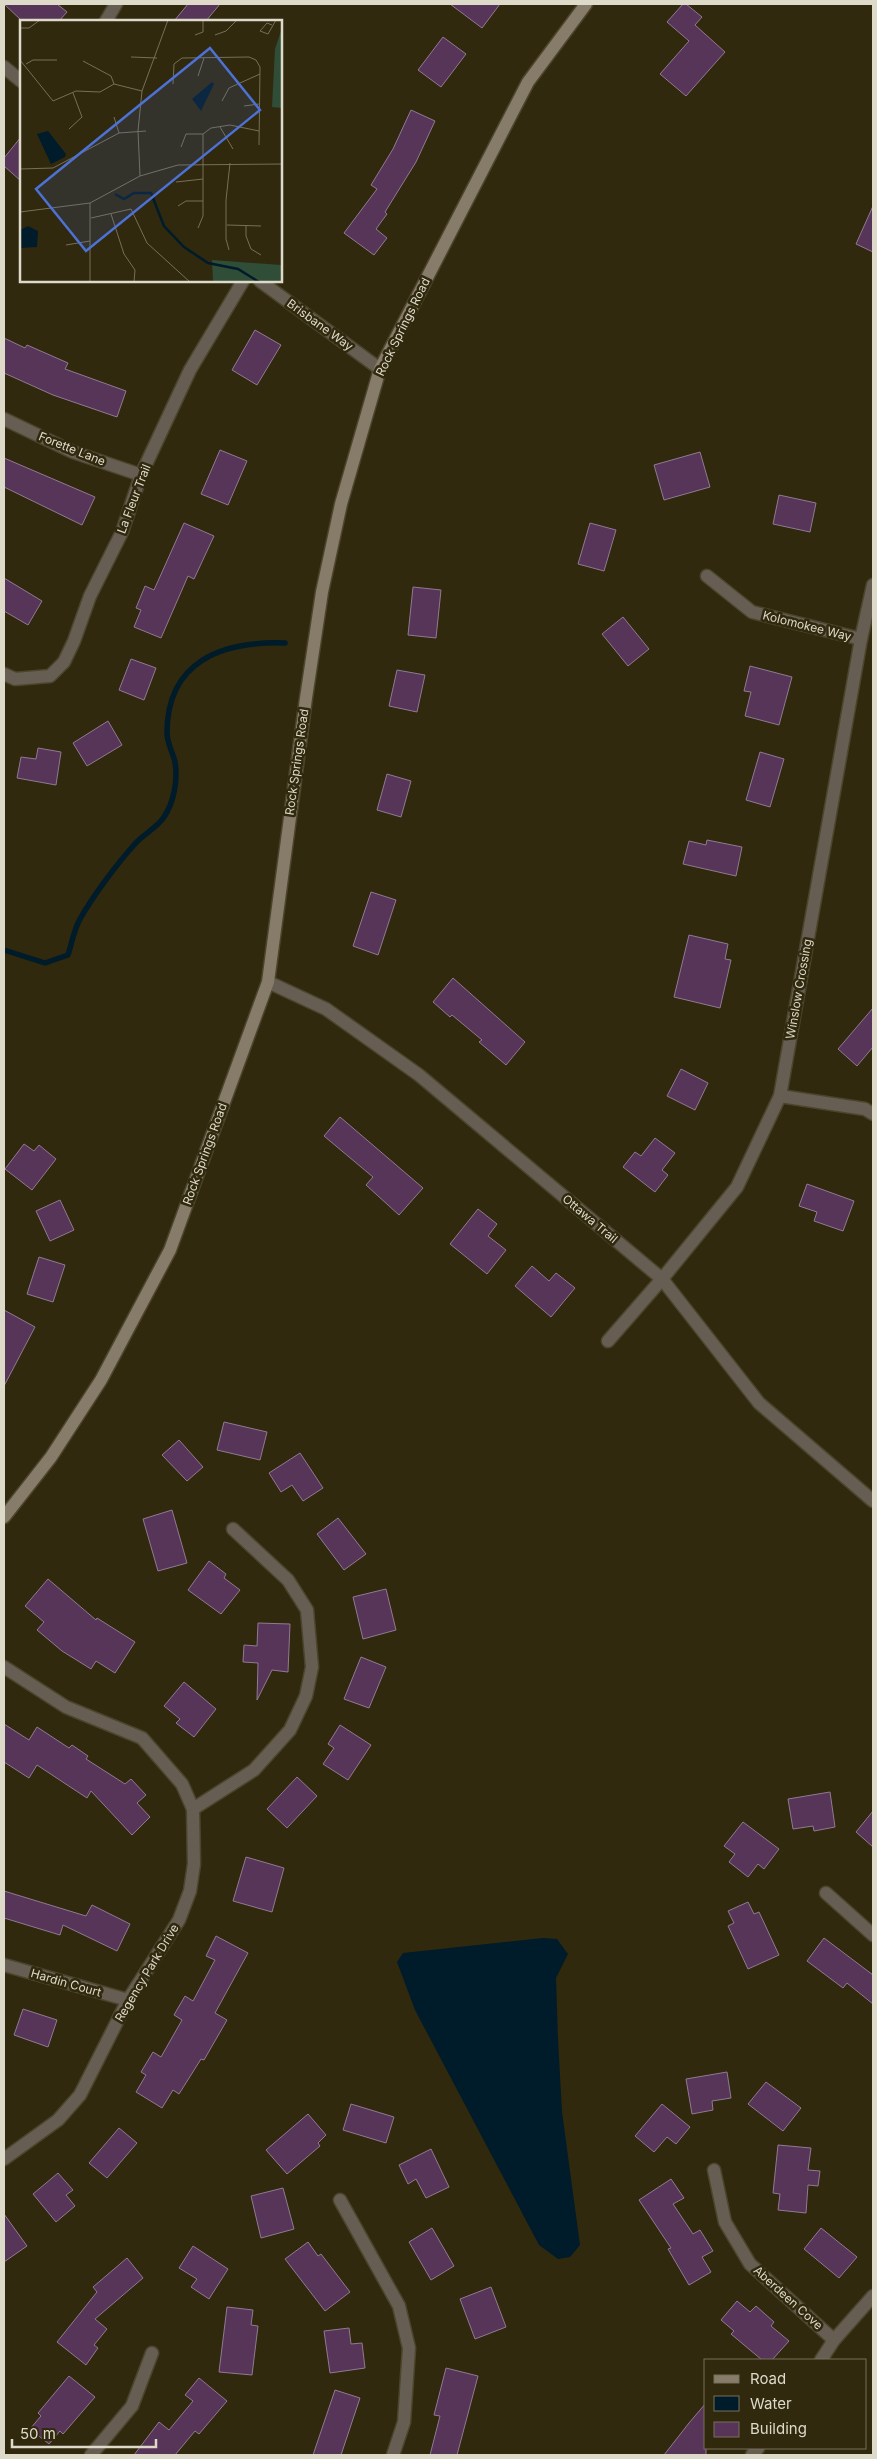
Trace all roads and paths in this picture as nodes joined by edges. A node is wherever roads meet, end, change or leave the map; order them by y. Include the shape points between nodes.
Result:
1 (116, 4) edge
2 (586, 4) edge
3 (107, 20) edge
4 (4, 66) edge
5 (20, 79) edge
6 (242, 282) edge
7 (261, 282) edge
8 (380, 369) junction
9 (4, 419) edge
10 (141, 475) junction
11 (707, 576) dead end
12 (873, 585) edge
13 (860, 639) junction
14 (4, 674) edge
15 (268, 982) junction
16 (780, 1096) junction
17 (873, 1114) edge
18 (662, 1279) junction
19 (608, 1341) dead end
20 (873, 1501) edge
21 (4, 1517) edge
22 (233, 1529) dead end
23 (4, 1667) edge
24 (193, 1809) junction
25 (826, 1893) dead end
26 (873, 1935) edge
27 (4, 1965) edge
28 (128, 2000) junction
29 (4, 2159) edge
30 (714, 2170) dead end
31 (340, 2200) dead end
32 (873, 2296) edge
33 (834, 2340) junction
34 (152, 2353) dead end
35 (822, 2359) edge
36 (91, 2455) edge
37 (393, 2455) edge

1 - 3 street
2 - 8 street, Rock Springs Road via 528,82
4 - 5 street
6 - 10 street, La Fleur Trail via 190,370
7 - 8 street, Brisbane Way
8 - 15 street, Rock Springs Road via 341,504 322,592
9 - 10 street, Forette Lane via 74,452
10 - 14 street, La Fleur Trail via 122,532 90,596 64,662 50,676 15,679
11 - 13 street, Kolomokee Way via 752,612
12 - 13 street, Winslow Crossing
13 - 16 street, Winslow Crossing
15 - 18 street, Ottawa Trail via 326,1009 419,1075
15 - 21 street, Rock Springs Road via 170,1250 101,1380 51,1457
16 - 17 street via 865,1109
16 - 18 street, Winslow Crossing via 737,1186
18 - 19 street, Winslow Crossing
18 - 20 street, Ottawa Trail via 759,1403
22 - 24 street via 288,1580 307,1610 312,1668 306,1696 290,1730 254,1770
23 - 24 street, Regency Park Drive via 66,1707 142,1738 182,1784
24 - 28 street, Regency Park Drive via 194,1864 190,1891 179,1920
25 - 26 street
27 - 28 street, Hardin Court
28 - 29 street, Regency Park Drive via 80,2095 58,2120
30 - 33 street, Aberdeen Cove via 725,2222 750,2264
31 - 37 street via 399,2306 409,2348 404,2422
32 - 33 street
33 - 35 street
34 - 36 street via 132,2406

